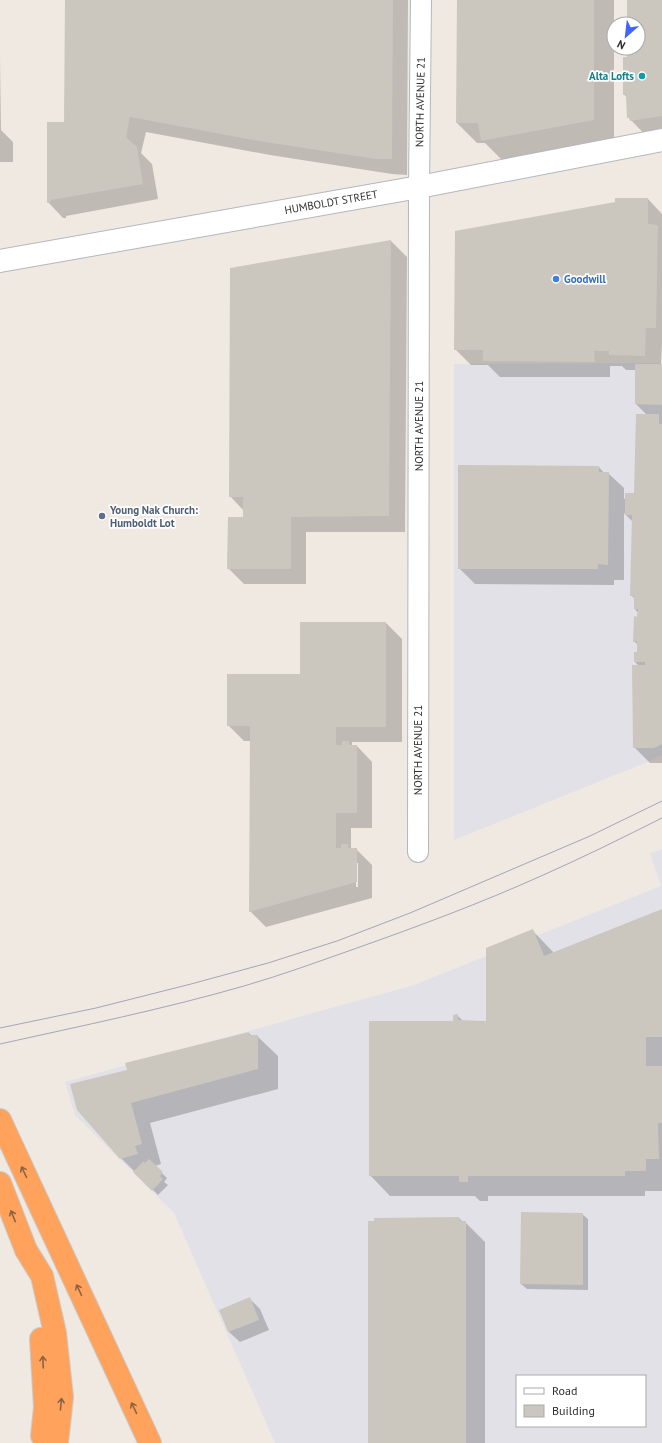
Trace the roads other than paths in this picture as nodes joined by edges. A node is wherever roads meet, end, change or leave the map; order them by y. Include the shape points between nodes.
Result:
1 (421, 0) edge
2 (662, 140) edge
3 (419, 187) junction
4 (0, 261) edge
5 (418, 852) dead end
6 (0, 1120) edge
7 (0, 1183) edge
8 (26, 1250) junction
9 (41, 1443) edge
10 (57, 1443) edge
11 (150, 1443) edge

1 - 3 street, NORTH AVENUE 21
2 - 3 street, HUMBOLDT STREET
3 - 4 street, HUMBOLDT STREET
3 - 5 street, NORTH AVENUE 21
11 -> 6 highway
8 -> 7 highway
9 -> 8 highway via 45,1407 42,1342 28,1280
10 -> 8 highway via 62,1397 56,1333 42,1276

